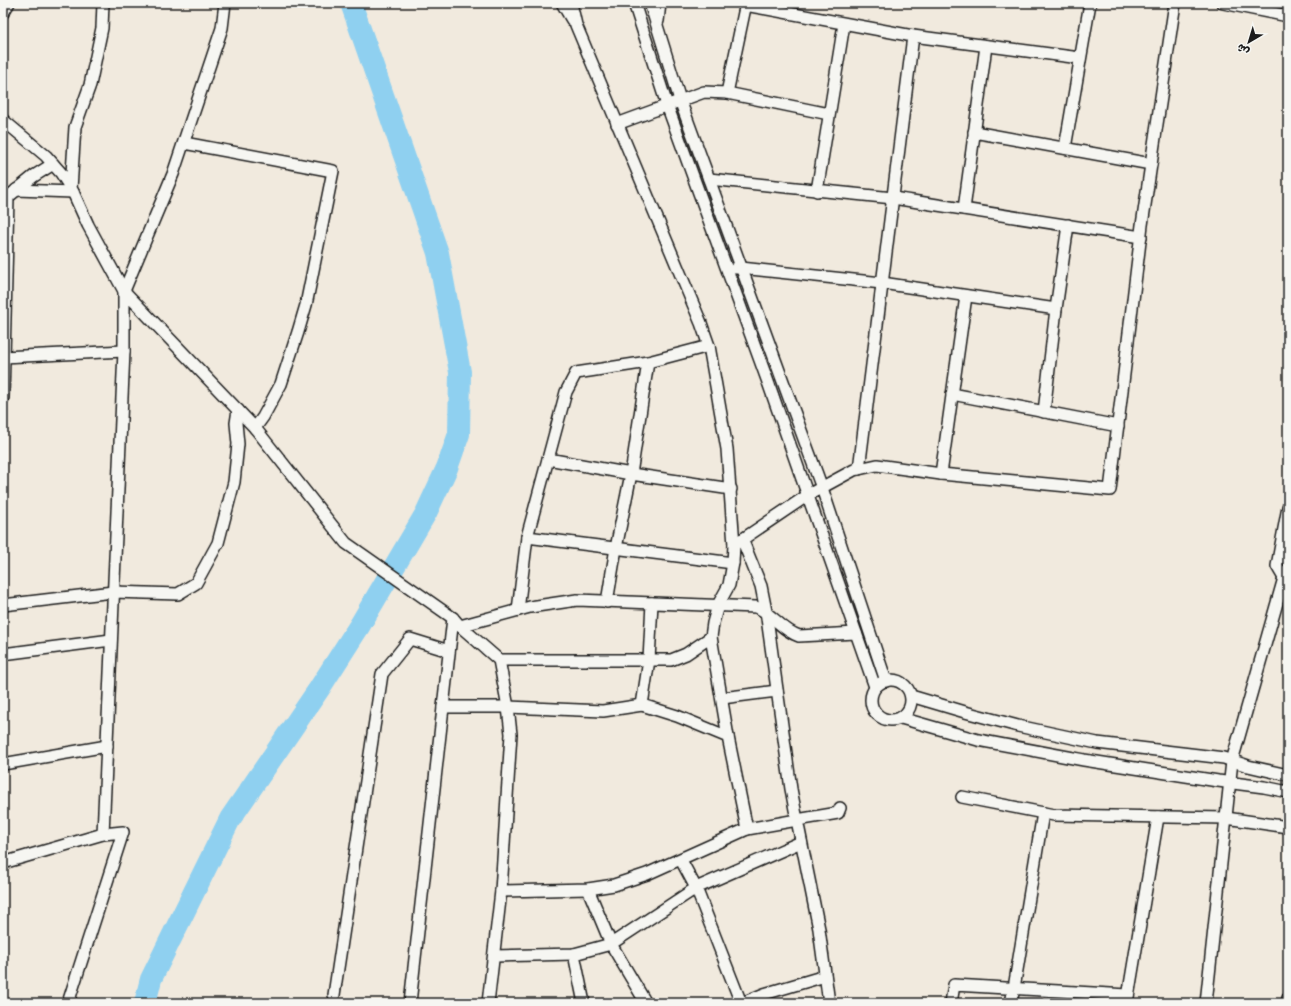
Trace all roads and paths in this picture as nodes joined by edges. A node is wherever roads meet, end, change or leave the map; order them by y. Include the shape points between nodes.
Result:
1 (9, 3) edge
2 (103, 3) edge
3 (225, 3) edge
4 (562, 3) edge
5 (571, 3) edge
6 (634, 3) edge
7 (650, 3) edge
8 (660, 3) edge
9 (1090, 3) edge
10 (1175, 3) edge
11 (1223, 3) edge
12 (746, 4) edge
13 (3, 13) edge
14 (1288, 16) edge
15 (844, 24) junction
16 (576, 25) junction
17 (658, 28) junction
18 (913, 36) junction
19 (986, 46) junction
20 (1080, 58) junction
21 (727, 93) junction
22 (680, 100) junction
23 (667, 105) junction
24 (829, 114) junction
25 (4, 120) edge
26 (617, 124) junction
27 (974, 132) junction
28 (184, 143) junction
29 (1064, 148) junction
30 (54, 164) junction
31 (1151, 164) junction
32 (709, 179) junction
33 (72, 191) junction
34 (817, 191) junction
35 (9, 196) edge
36 (893, 198) junction
37 (964, 209) junction
38 (5, 217) edge
39 (1068, 225) junction
40 (1141, 237) junction
41 (742, 268) junction
42 (727, 269) junction
43 (882, 283) junction
44 (124, 291) junction
45 (966, 296) junction
46 (1056, 309) junction
47 (709, 346) junction
48 (124, 351) junction
49 (4, 357) edge
50 (648, 362) junction
51 (952, 394) junction
52 (3, 398) edge
53 (238, 410) junction
54 (1044, 412) junction
55 (1118, 426) junction
56 (255, 428) junction
57 (548, 459) junction
58 (859, 469) junction
59 (631, 474) junction
60 (941, 474) junction
61 (822, 488) junction
62 (731, 489) junction
63 (808, 495) junction
64 (1288, 507) edge
65 (527, 536) junction
66 (738, 542) junction
67 (616, 548) junction
68 (733, 563) junction
69 (1287, 576) edge
70 (113, 592) junction
71 (607, 602) junction
72 (652, 603) junction
73 (3, 605) edge
74 (718, 605) junction
75 (518, 610) junction
76 (766, 611) junction
77 (452, 619) junction
78 (856, 633) junction
79 (711, 637) junction
80 (111, 640) junction
81 (449, 651) junction
82 (3, 654) edge
83 (499, 660) junction
84 (649, 660) junction
85 (886, 681) junction
86 (876, 687) junction
87 (777, 691) junction
88 (911, 696) junction
89 (722, 698) junction
90 (642, 704) junction
91 (443, 707) junction
92 (508, 707) junction
93 (901, 718) junction
94 (728, 738) junction
95 (106, 746) junction
96 (1232, 761) junction
97 (3, 764) edge
98 (1288, 775) edge
99 (1230, 782) junction
100 (1288, 792) edge
101 (962, 797) dead end
102 (840, 808) dead end
103 (1043, 813) junction
104 (1158, 817) junction
105 (1226, 818) junction
106 (797, 820) junction
107 (1288, 827) edge
108 (747, 829) junction
109 (103, 834) junction
110 (801, 842) junction
111 (681, 860) junction
112 (3, 864) edge
113 (696, 888) junction
114 (588, 889) junction
115 (502, 891) junction
116 (611, 944) junction
117 (574, 954) junction
118 (494, 956) junction
119 (825, 976) junction
120 (1014, 988) junction
121 (334, 995) dead end
122 (1288, 998) edge
123 (1128, 999) edge
124 (68, 1003) edge
125 (410, 1003) edge
126 (488, 1003) edge
127 (584, 1003) edge
128 (646, 1003) edge
129 (742, 1003) edge
130 (829, 1003) edge
131 (951, 1003) edge
132 (1011, 1003) edge
133 (1206, 1003) edge
134 (1288, 1003) edge

1 - 13 street
2 - 33 street via 102,28 90,85 75,127
3 - 28 street via 222,28
4 - 16 street
5 - 16 street
6 - 23 street
7 - 17 street
8 - 17 street
9 - 20 street
10 - 31 street
11 - 14 street
12 - 15 street
12 - 21 street
15 - 18 street
15 - 24 street
16 - 26 street
17 - 22 street
18 - 19 street
18 - 36 street
19 - 20 street
19 - 27 street
20 - 29 street
21 - 22 street via 704,92
21 - 24 street
22 - 23 street
22 - 32 street
23 - 26 street
23 - 42 street
24 - 34 street
25 - 30 street
26 - 47 street via 702,323
27 - 29 street
27 - 37 street
28 - 44 street
28 - 56 street via 333,171 306,305 298,332 281,384
29 - 31 street
30 - 33 street
30 - 35 street
31 - 40 street
32 - 34 street
32 - 41 street
33 - 35 street
33 - 44 street
34 - 36 street
35 - 38 street
36 - 37 street
36 - 43 street
37 - 39 street
38 - 49 street
39 - 40 street
39 - 46 street
40 - 55 street
41 - 42 street
41 - 43 street
41 - 61 street
42 - 63 street
43 - 45 street
43 - 58 street
44 - 48 street
44 - 53 street
45 - 46 street
45 - 51 street
46 - 54 street
47 - 50 street
47 - 62 street via 727,449
48 - 49 street
48 - 70 street
49 - 52 street
50 - 57 street via 576,373 566,392
50 - 59 street
51 - 54 street
51 - 60 street
53 - 56 street
53 - 70 street via 234,482 218,542 196,583 178,594
54 - 55 street
55 - 60 street via 1110,490
56 - 77 street via 346,543
57 - 59 street
57 - 65 street
58 - 60 street via 877,465
58 - 61 street
59 - 62 street
59 - 67 street
61 - 63 street
61 - 85 street
62 - 66 street
63 - 66 street
63 - 78 street
64 - 69 street via 1277,566
65 - 67 street
65 - 75 street
66 - 68 street
66 - 76 street via 761,586
67 - 68 street
67 - 71 street
68 - 74 street via 729,585
69 - 96 street
70 - 73 street
70 - 80 street
71 - 72 street
71 - 75 street via 577,600
72 - 74 street
72 - 84 street
74 - 76 street via 756,607
74 - 79 street
75 - 77 street
76 - 78 street via 790,633 798,636
76 - 87 street
77 - 81 street
77 - 83 street
78 - 86 street
79 - 84 street via 686,654 671,660
79 - 89 street
80 - 82 street
80 - 95 street
81 - 91 street
81 - 121 street via 410,639 382,674
83 - 84 street
83 - 92 street
84 - 90 street
85 - 86 street
85 - 88 street via 892,680 904,685
86 - 93 street via 870,699 873,711 889,721
87 - 89 street
87 - 106 street
88 - 93 street via 910,708
88 - 96 street via 1018,726 1097,743
89 - 94 street
90 - 92 street via 603,711
90 - 94 street
91 - 92 street
91 - 125 street
92 - 115 street via 511,734
93 - 99 street via 978,740 1084,760
94 - 108 street
95 - 97 street
95 - 109 street
96 - 98 street
96 - 99 street
99 - 100 street
99 - 105 street
101 - 103 street
102 - 106 street via 838,813
103 - 104 street
103 - 120 street
104 - 105 street
104 - 123 street
105 - 107 street
105 - 133 street
106 - 108 street
106 - 110 street
108 - 111 street
109 - 112 street
109 - 124 street via 123,832
110 - 113 street
110 - 119 street
111 - 113 street
111 - 114 street via 614,886
113 - 116 street
113 - 129 street
114 - 115 street
114 - 116 street
115 - 118 street
116 - 117 street
116 - 128 street
117 - 118 street
117 - 127 street
118 - 126 street
119 - 129 street
119 - 130 street
120 - 123 street
120 - 131 street via 954,985
120 - 132 street
122 - 134 street

